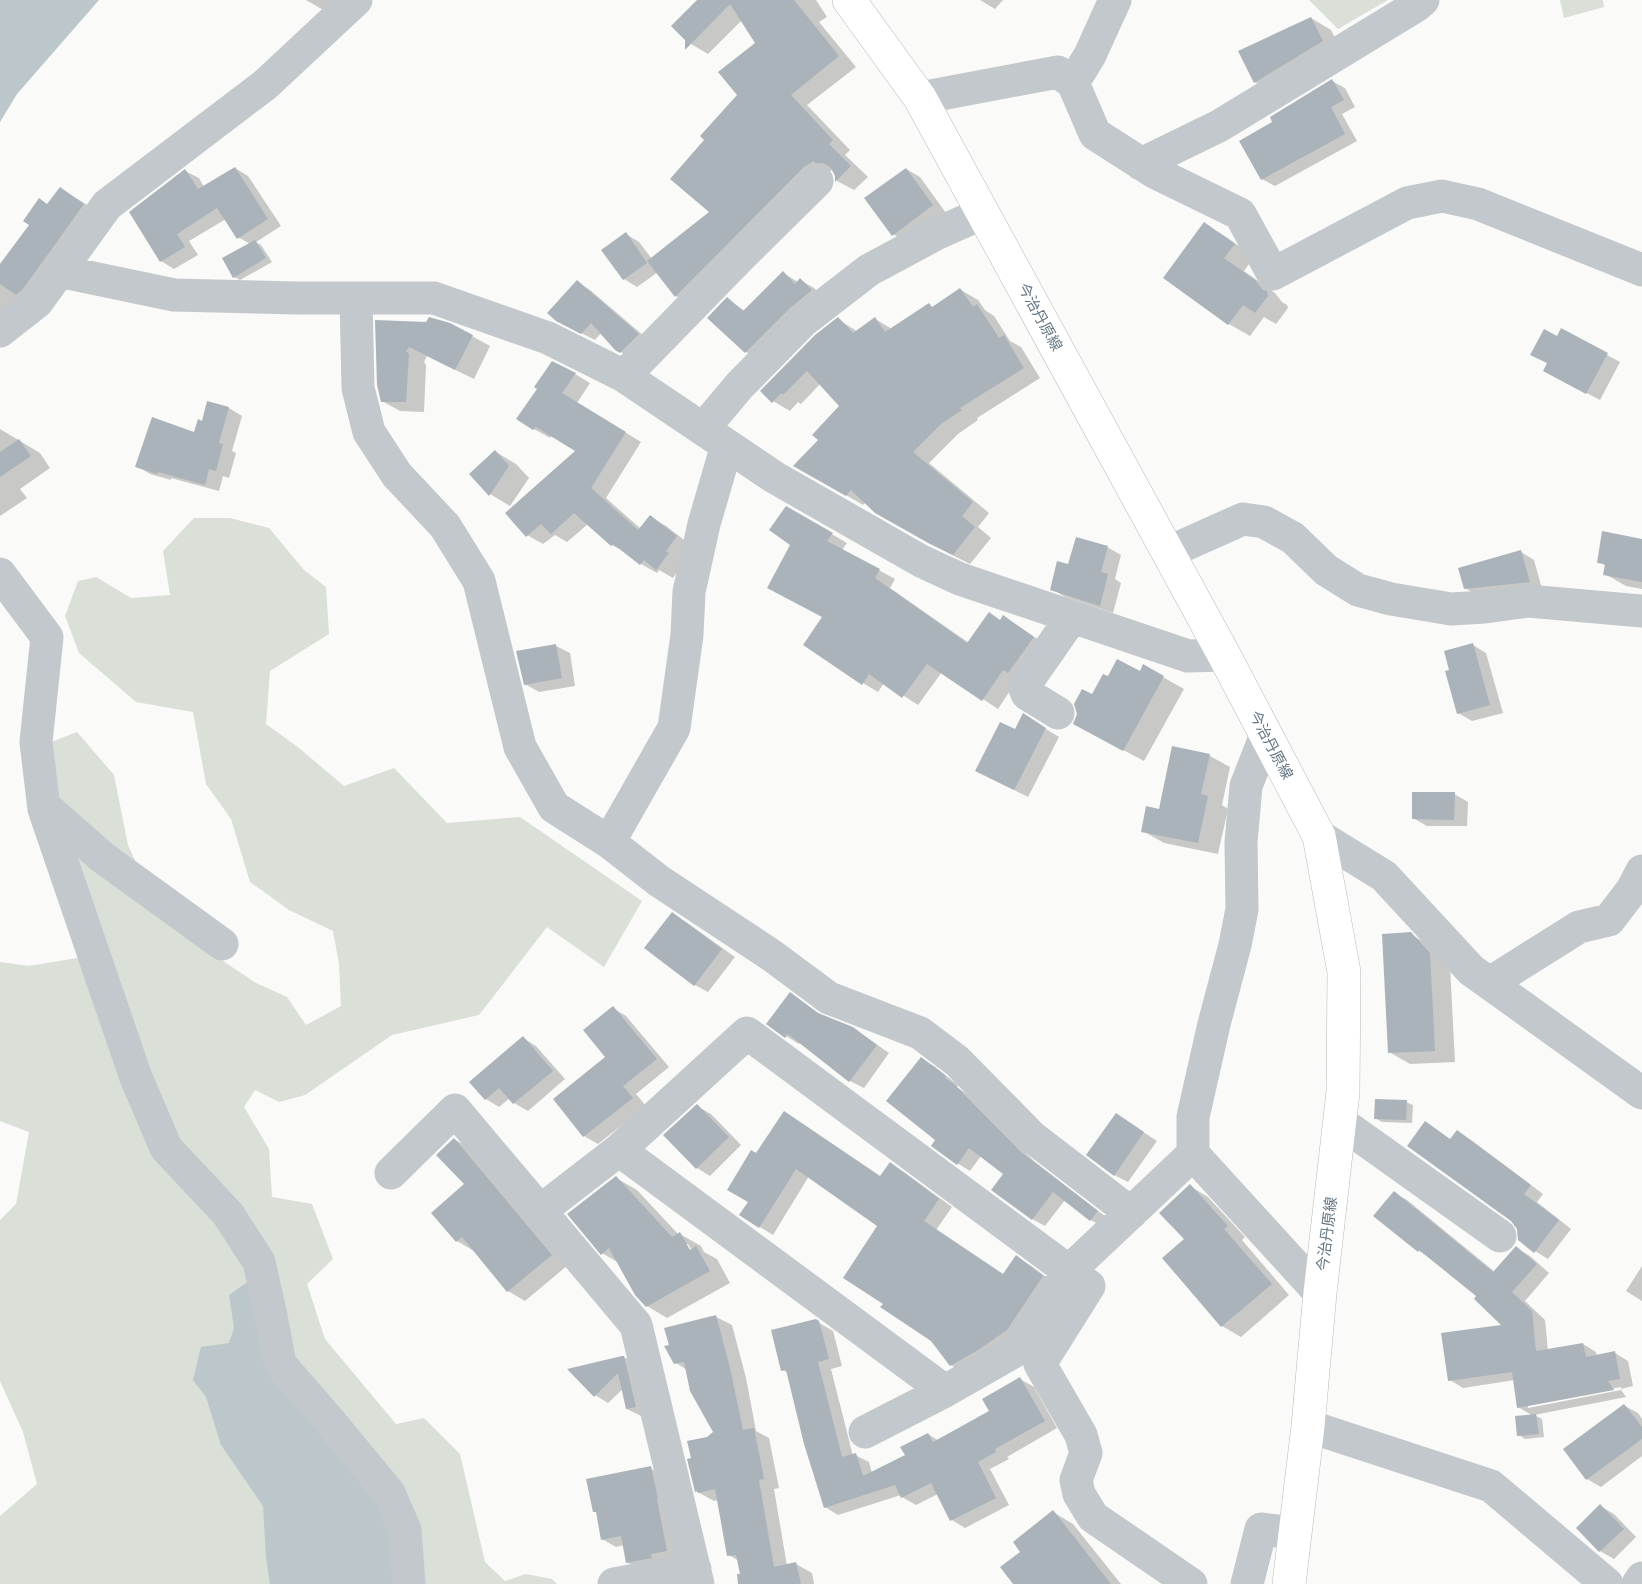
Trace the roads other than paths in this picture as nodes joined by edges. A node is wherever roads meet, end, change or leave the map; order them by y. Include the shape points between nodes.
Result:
1 (356, 0) edge
2 (849, 0) edge
3 (1115, 0) edge
4 (1423, 0) edge
5 (1073, 83) junction
6 (920, 98) junction
7 (1141, 164) junction
8 (817, 181) dead end
9 (983, 213) junction
10 (1642, 270) edge
11 (59, 271) junction
12 (356, 298) junction
13 (0, 331) edge
14 (624, 376) junction
15 (715, 437) junction
16 (1169, 552) junction
17 (0, 574) edge
18 (1642, 611) edge
19 (1072, 617) junction
20 (1224, 655) junction
21 (1058, 713) dead end
22 (1266, 735) junction
23 (44, 806) junction
24 (1319, 836) junction
25 (609, 842) junction
26 (1642, 871) edge
27 (222, 944) dead end
28 (1490, 983) junction
29 (1642, 1094) edge
30 (1340, 1122) junction
31 (619, 1150) junction
32 (1194, 1154) junction
33 (391, 1173) dead end
34 (540, 1211) junction
35 (1131, 1213) junction
36 (1500, 1236) dead end
37 (1069, 1271) junction
38 (1320, 1293) junction
39 (945, 1391) junction
40 (1308, 1426) junction
41 (865, 1432) dead end
42 (1294, 1533) junction
43 (697, 1576) edge
44 (1642, 1578) edge
45 (409, 1584) edge
46 (614, 1584) edge
47 (1191, 1584) edge
48 (1248, 1584) edge
49 (1289, 1584) edge
50 (1607, 1584) edge
51 (1638, 1584) edge

1 - 11 street via 266,84 107,205
2 - 6 main road, 今治丹原線
3 - 5 street
4 - 7 street via 1219,126
5 - 6 street via 1058,72
5 - 7 street via 1095,134
6 - 9 main road, 今治丹原線
7 - 10 street via 1240,214 1273,274 1407,203 1442,196 1478,204
8 - 14 street
9 - 15 street via 869,270 803,321 740,385
9 - 16 main road, 今治丹原線
11 - 12 street via 174,295
11 - 13 street via 37,302
12 - 14 street via 434,298 548,338
12 - 25 street via 358,388 369,432 397,475 445,526 479,582 520,747 554,807
14 - 15 street
15 - 19 street via 774,477 921,561 960,579
15 - 25 street via 704,524 689,592 674,728
16 - 18 street via 1243,519 1264,522 1293,538 1326,570 1358,590 1391,599 1451,609 1528,601
16 - 20 main road, 今治丹原線
17 - 23 street via 47,637 36,742
19 - 20 street via 1188,656
19 - 21 street via 1024,686 1027,694
20 - 22 main road, 今治丹原線
22 - 24 main road, 今治丹原線
22 - 32 street via 1246,786 1241,842 1242,909 1193,1117
23 - 27 street via 102,857
23 - 45 street via 135,1075 166,1148 228,1214 259,1263 280,1364 389,1493 405,1530
24 - 28 street via 1384,876 1471,969
24 - 30 main road, 今治丹原線 via 1344,972
25 - 35 street via 658,881 829,998 920,1033 957,1061 1032,1137
26 - 28 street via 1609,920 1580,927
28 - 29 street
30 - 36 street
30 - 38 main road, 今治丹原線
31 - 34 street
31 - 37 street via 747,1033
31 - 39 street
32 - 35 street
32 - 38 street
33 - 34 street via 455,1110
34 - 43 street via 636,1325
35 - 37 street
37 - 39 street via 1015,1351
37 - 47 street via 1089,1286 1040,1364 1081,1436 1086,1453 1076,1480 1079,1494 1093,1517
38 - 40 main road, 今治丹原線
39 - 41 street
40 - 42 main road, 今治丹原線
40 - 50 street via 1491,1486
42 - 48 street via 1261,1529
42 - 49 main road, 今治丹原線
43 - 46 street
44 - 51 street

